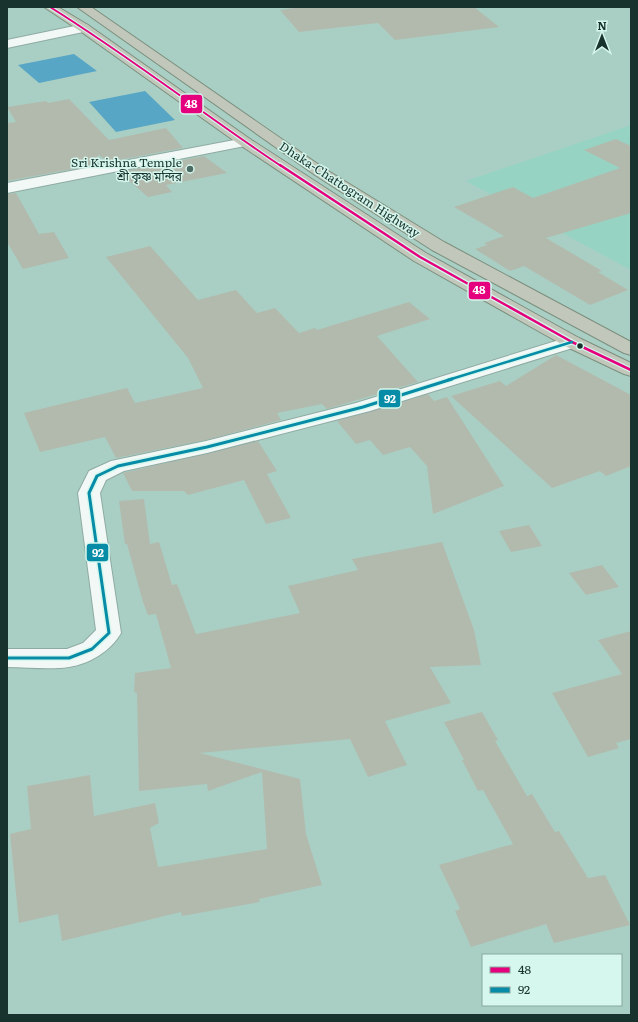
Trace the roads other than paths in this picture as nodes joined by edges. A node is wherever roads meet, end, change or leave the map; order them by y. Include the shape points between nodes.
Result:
1 (50, 7) edge
2 (82, 7) edge
3 (84, 28) junction
4 (8, 44) edge
5 (245, 142) junction
6 (7, 188) edge
7 (572, 342) junction
8 (631, 349) edge
9 (631, 370) edge
10 (7, 658) edge

1 - 3 highway, Dhaka-Chattogram Highway
2 - 8 highway, Dhaka-Chattogram Highway via 320,172 438,246
3 - 4 street
3 - 5 highway, Dhaka-Chattogram Highway
5 - 6 street
5 - 7 highway, Dhaka-Chattogram Highway via 420,257
7 - 9 highway, Dhaka-Chattogram Highway
7 - 10 street via 363,407 207,448 118,466 97,476 89,493 109,633 92,649 69,658

